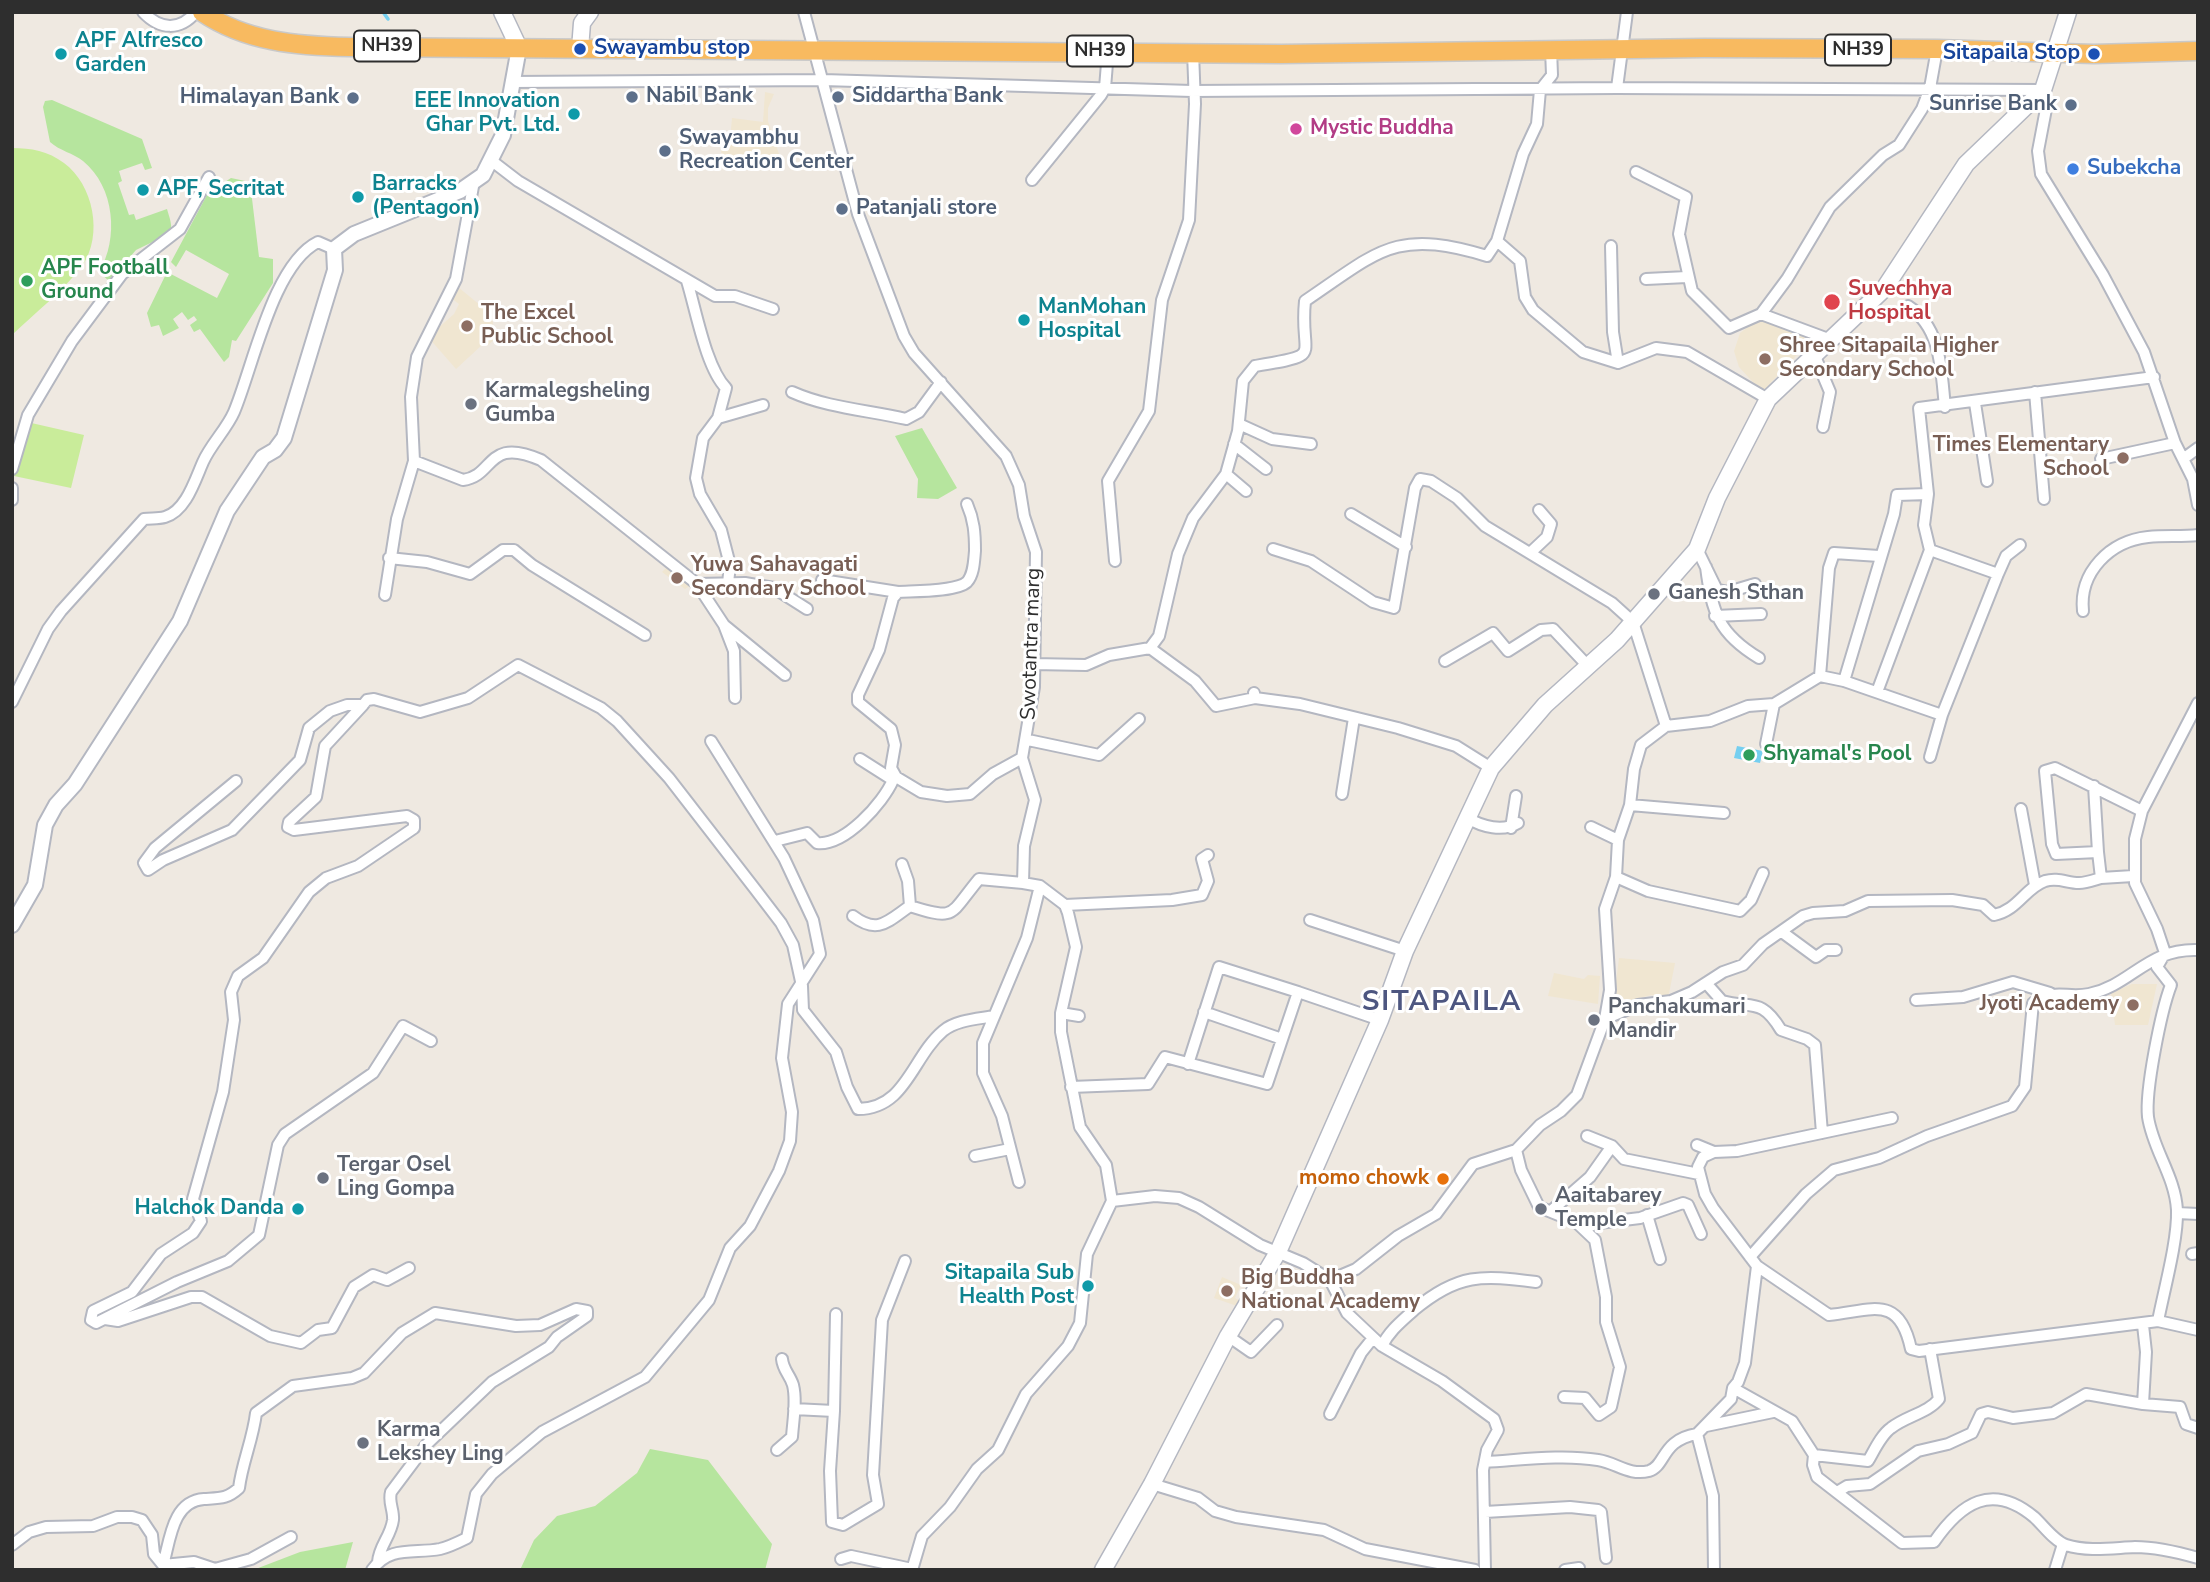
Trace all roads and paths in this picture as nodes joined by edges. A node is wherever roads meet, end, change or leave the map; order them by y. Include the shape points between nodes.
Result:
1 (143, 12) edge
2 (196, 12) edge
3 (202, 12) edge
4 (502, 12) edge
5 (590, 12) edge
6 (804, 12) edge
7 (1627, 12) edge
8 (2068, 12) edge
9 (519, 48) junction
10 (580, 48) junction
11 (815, 48) junction
12 (1550, 49) junction
13 (1937, 49) junction
14 (1621, 50) junction
15 (1108, 51) junction
16 (2198, 51) edge
17 (1193, 52) junction
18 (2056, 53) junction
19 (823, 80) junction
20 (511, 82) junction
21 (1105, 88) junction
22 (1617, 88) junction
23 (1930, 88) junction
24 (1540, 90) junction
25 (2043, 90) junction
26 (1192, 91) junction
27 (492, 161) junction
28 (1636, 172) dead end
29 (209, 177) dead end
30 (1032, 180) dead end
31 (474, 181) junction
32 (1496, 241) junction
33 (1611, 246) dead end
34 (334, 249) junction
35 (1688, 277) junction
36 (1646, 279) dead end
37 (687, 281) junction
38 (1908, 306) dead end
39 (773, 309) dead end
40 (1760, 314) junction
41 (1831, 340) junction
42 (1814, 354) junction
43 (1618, 363) junction
44 (2154, 377) junction
45 (941, 382) junction
46 (792, 392) dead end
47 (2035, 392) junction
48 (1768, 399) junction
49 (1975, 403) junction
50 (763, 405) dead end
51 (1945, 407) junction
52 (718, 418) junction
53 (1239, 424) junction
54 (1823, 427) dead end
55 (2175, 443) junction
56 (1234, 444) junction
57 (1311, 444) dead end
58 (2198, 448) edge
59 (2183, 459) junction
60 (2101, 460) dead end
61 (414, 461) junction
62 (12, 469) edge
63 (1266, 469) dead end
64 (1226, 474) junction
65 (1987, 481) dead end
66 (12, 488) edge
67 (1246, 491) dead end
68 (1928, 494) junction
69 (2044, 499) dead end
70 (12, 500) edge
71 (967, 503) dead end
72 (2198, 505) edge
73 (1539, 510) dead end
74 (1351, 514) dead end
75 (2198, 535) edge
76 (2020, 545) dead end
77 (1406, 547) junction
78 (1273, 549) dead end
79 (1697, 550) junction
80 (1930, 550) junction
81 (1530, 554) junction
82 (1879, 556) junction
83 (389, 558) junction
84 (1115, 561) dead end
85 (1706, 567) junction
86 (1998, 574) junction
87 (822, 580) dead end
88 (728, 583) junction
89 (697, 584) junction
90 (1755, 584) dead end
91 (898, 592) junction
92 (385, 595) dead end
93 (807, 609) dead end
94 (2083, 611) dead end
95 (1761, 614) dead end
96 (1715, 616) junction
97 (1633, 622) junction
98 (724, 625) junction
99 (645, 635) dead end
100 (1150, 648) junction
101 (879, 650) junction
102 (1759, 658) dead end
103 (1445, 661) dead end
104 (1034, 664) junction
105 (1586, 664) junction
106 (785, 675) dead end
107 (1820, 676) junction
108 (1844, 681) junction
109 (857, 683) dead end
110 (1877, 692) junction
111 (734, 698) dead end
112 (12, 702) edge
113 (2198, 703) edge
114 (1774, 704) junction
115 (363, 705) junction
116 (1942, 715) junction
117 (1354, 718) junction
118 (1139, 719) dead end
119 (2195, 719) edge
120 (1666, 726) junction
121 (1028, 740) junction
122 (711, 741) dead end
123 (1766, 744) dead end
124 (1930, 757) dead end
125 (1022, 758) junction
126 (860, 759) dead end
127 (1491, 768) junction
128 (894, 779) junction
129 (236, 781) dead end
130 (2094, 786) junction
131 (1342, 794) dead end
132 (1516, 796) dead end
133 (1630, 806) junction
134 (2021, 808) dead end
135 (2142, 811) junction
136 (1724, 813) dead end
137 (1468, 818) junction
138 (1591, 827) dead end
139 (1618, 840) junction
140 (775, 841) junction
141 (2098, 852) junction
142 (1208, 855) dead end
143 (902, 864) dead end
144 (1763, 873) dead end
145 (2133, 876) junction
146 (1616, 877) junction
147 (2101, 878) junction
148 (1023, 883) junction
149 (2035, 885) junction
150 (1040, 886) junction
151 (1065, 905) junction
152 (910, 906) junction
153 (853, 916) dead end
154 (1310, 920) dead end
155 (12, 925) edge
156 (1782, 932) junction
157 (1836, 950) dead end
158 (2198, 950) edge
159 (1405, 951) junction
160 (2165, 953) junction
161 (1706, 982) junction
162 (802, 986) junction
163 (1298, 992) junction
164 (2050, 993) junction
165 (1916, 1000) dead end
166 (1204, 1012) junction
167 (1061, 1013) junction
168 (995, 1016) junction
169 (1079, 1016) dead end
170 (1605, 1019) junction
171 (1380, 1020) junction
172 (1282, 1039) junction
173 (431, 1041) dead end
174 (1188, 1063) junction
175 (1071, 1087) junction
176 (1892, 1118) dead end
177 (1822, 1133) junction
178 (1697, 1145) dead end
179 (1010, 1149) junction
180 (1517, 1150) junction
181 (1714, 1152) junction
182 (975, 1156) dead end
183 (1699, 1174) junction
184 (1019, 1182) dead end
185 (1112, 1201) junction
186 (1551, 1211) junction
187 (2177, 1213) junction
188 (2198, 1214) edge
189 (1647, 1215) junction
190 (1584, 1228) junction
191 (1701, 1234) dead end
192 (1278, 1252) junction
193 (1750, 1256) junction
194 (1660, 1259) dead end
195 (905, 1261) dead end
196 (1757, 1266) junction
197 (409, 1268) dead end
198 (1330, 1280) junction
199 (1536, 1282) dead end
200 (836, 1314) dead end
201 (105, 1319) junction
202 (2158, 1321) junction
203 (1277, 1325) dead end
204 (2143, 1325) junction
205 (2198, 1330) edge
206 (1228, 1336) junction
207 (1377, 1342) junction
208 (1930, 1349) junction
209 (782, 1359) dead end
210 (1733, 1388) junction
211 (1564, 1397) dead end
212 (2143, 1404) junction
213 (794, 1409) junction
214 (834, 1411) junction
215 (1773, 1412) junction
216 (1330, 1414) dead end
217 (2198, 1428) edge
218 (1702, 1430) junction
219 (777, 1450) dead end
220 (1814, 1455) junction
221 (1485, 1462) junction
222 (1152, 1484) junction
223 (1837, 1492) junction
224 (1485, 1512) junction
225 (291, 1536) dead end
226 (2063, 1544) junction
227 (12, 1545) edge
228 (1606, 1558) dead end
229 (2198, 1558) edge
230 (841, 1559) dead end
231 (163, 1565) junction
232 (375, 1566) edge
233 (1579, 1568) edge
234 (912, 1569) edge
235 (1103, 1570) edge
236 (1475, 1570) edge
237 (1485, 1570) edge
238 (1565, 1570) edge
239 (1714, 1570) edge
240 (2055, 1570) edge

1 - 2 street via 153,21 176,27
3 - 9 highway, NH39 via 242,34 284,43
4 - 9 main road
5 - 10 main road via 579,33
6 - 11 street, Swotantra marg
7 - 14 street
8 - 18 main road
9 - 10 highway, NH39
9 - 20 street
10 - 11 highway, NH39
11 - 15 highway, NH39
11 - 19 street, Swotantra marg
12 - 14 highway, NH39
12 - 17 highway, NH39
12 - 24 street via 1552,75
13 - 14 highway, NH39
13 - 18 highway, NH39
13 - 23 street
14 - 22 street
15 - 17 highway, NH39
15 - 21 street
16 - 18 highway, NH39
17 - 26 street
18 - 25 main road
19 - 20 street
19 - 21 street
19 - 45 street, Swotantra marg via 858,214 904,336
20 - 27 street via 503,135
21 - 26 street
21 - 30 street
22 - 23 street
22 - 24 street
23 - 25 street
23 - 40 street via 1899,145 1830,207
24 - 26 street
24 - 32 street via 1537,124
25 - 41 main road via 1966,164 1884,289
25 - 44 street via 2046,110 2038,151 2041,174 2103,275
26 - 84 street via 1189,220 1163,300 1149,411 1108,481
27 - 31 street
27 - 37 street
28 - 35 street via 1686,197 1679,234
29 - 62 street via 176,233 122,274 72,341 28,415
31 - 34 street via 422,208 355,234
31 - 61 street via 456,279 417,357 411,397
32 - 43 street via 1520,261 1525,297 1532,310 1583,352
32 - 53 street via 1487,256 1426,243 1391,245 1305,300 1304,355 1255,366 1243,380
33 - 43 street
34 - 112 street via 318,243 306,248 279,290 234,413 204,458 188,498 166,517 144,519 61,611
34 - 155 street via 335,270 284,438 263,457 227,511 180,621 75,784 56,805 46,825 35,885
35 - 36 street
35 - 40 street via 1692,290 1730,328
37 - 39 street via 715,296 735,296
37 - 52 street via 705,346 726,388
38 - 51 street via 1930,329 1938,349
40 - 41 street
41 - 42 main road
42 - 48 main road
42 - 54 street via 1830,392
43 - 48 street via 1656,348 1686,352
44 - 47 street
44 - 55 street
45 - 46 street via 919,412 906,419 826,405
45 - 104 street, Swotantra marg via 1006,456 1019,485 1036,552
47 - 49 street
47 - 69 street
48 - 79 main road via 1721,488
49 - 51 street
49 - 65 street
50 - 52 street
51 - 68 street via 1919,408
52 - 88 street via 703,438 696,478 721,530 730,565
53 - 56 street
53 - 57 street via 1272,439
55 - 59 street
55 - 60 street
56 - 63 street
56 - 64 street
58 - 59 street
59 - 72 street
61 - 83 street
61 - 89 street via 463,480 504,453 541,460
64 - 67 street
64 - 100 street via 1193,518 1178,554 1159,636
66 - 70 street
68 - 80 street via 1924,524
68 - 82 street via 1897,495
71 - 91 street via 975,521 975,543 974,564 966,583
73 - 81 street via 1551,524 1547,537
74 - 77 street
75 - 94 street via 2145,537 2101,557 2090,569
76 - 86 street via 2006,555
77 - 78 street via 1394,608 1373,602 1311,561
77 - 81 street via 1415,488 1422,479 1457,498 1485,526
79 - 85 street
79 - 97 main road
80 - 86 street
80 - 110 street
81 - 97 street via 1612,603
82 - 107 street via 1833,553
82 - 108 street
83 - 92 street
83 - 99 street via 428,562 470,574 503,550 514,550
85 - 90 street via 1717,590 1728,592
85 - 96 street
86 - 116 street
87 - 91 street
88 - 89 street
88 - 93 street via 774,588
89 - 98 street
91 - 101 street
95 - 96 street
96 - 102 street via 1735,644
97 - 105 main road
97 - 120 street
98 - 106 street
98 - 111 street via 734,651
100 - 104 street via 1109,655 1086,665
100 - 117 street via 1195,681 1216,706 1254,695
101 - 109 street
101 - 128 street via 858,699 862,708 891,729
103 - 105 street via 1493,633 1508,652 1541,630 1553,629
104 - 121 street, Swotantra marg
105 - 127 main road
107 - 108 street
107 - 114 street
108 - 110 street
110 - 116 street
113 - 119 street
114 - 120 street via 1748,706 1710,721
114 - 123 street
115 - 129 street via 330,711 309,729 300,760 232,830 148,870 144,863 155,848
115 - 162 street via 374,699 420,712 468,698 518,665 601,708 669,778 781,923 793,945
115 - 201 street via 325,746 319,789 288,827 294,830 410,816 414,828 309,892 263,958 238,976 231,992 234,1020 219,1111 193,1199 201,1221 193,1233 161,1254 131,1292 93,1311 91,1320
116 - 124 street
117 - 127 street via 1456,746
117 - 131 street
118 - 121 street via 1099,755
119 - 135 street
120 - 133 street via 1641,745
121 - 125 street, Swotantra marg
122 - 140 street
125 - 128 street via 970,794 921,792
125 - 148 street via 1035,800 1024,846
126 - 128 street
127 - 137 main road
128 - 140 street via 876,810 826,843 817,843 807,833
130 - 135 street
130 - 141 street
130 - 141 street via 2055,768 2045,771 2056,854
132 - 137 street via 1514,826 1480,826
133 - 136 street
133 - 139 street
134 - 149 street
135 - 145 street
137 - 159 main road
138 - 139 street
139 - 146 street
140 - 162 street via 813,920 820,954
141 - 147 street
142 - 151 street via 1202,859 1208,881 1202,895
143 - 152 street
144 - 146 street via 1751,900 1740,911 1648,891
145 - 147 street
145 - 160 street
146 - 170 street via 1605,909 1610,990
147 - 149 street via 2083,883 2050,879
148 - 150 street
148 - 152 street via 978,879 951,914 943,916
149 - 156 street via 2023,900 1994,915 1983,905 1952,900 1868,901 1845,911 1803,916
150 - 151 street
150 - 168 street via 1027,938
151 - 167 street via 1076,947
152 - 153 street via 880,926 866,926
154 - 159 street
156 - 157 street via 1816,957
156 - 161 street via 1743,965
158 - 160 street
159 - 171 main road
160 - 164 street via 2089,995
160 - 187 street via 2157,967 2171,985 2149,1087 2148,1118 2174,1185
161 - 170 street via 1671,1001 1637,1005
161 - 177 street via 1721,1001 1759,1004 1781,1030 1815,1045
162 - 168 street via 803,1010 836,1052 858,1109 872,1109 902,1089 929,1045 945,1029
162 - 232 street via 788,1004 782,1058 792,1112 790,1141 774,1181 750,1226 730,1248 701,1311 645,1377 542,1432 492,1474 476,1494 467,1538 441,1549 396,1551
163 - 166 street via 1219,967
163 - 171 street
163 - 172 street
164 - 165 street via 2014,982 1963,997
164 - 193 street via 2033,1003 2025,1087 2012,1106 1879,1158 1834,1170
166 - 172 street
166 - 174 street
167 - 169 street
167 - 175 street
168 - 179 street via 983,1043 983,1073 1002,1116
170 - 180 street via 1577,1094
171 - 192 main road
172 - 174 street via 1267,1084
173 - 201 street via 402,1026 373,1073 285,1134 278,1145 259,1235 228,1261
174 - 175 street via 1165,1058 1153,1081 1141,1086
175 - 185 street via 1080,1127 1106,1165
176 - 177 street
177 - 181 street
178 - 181 street
179 - 182 street
179 - 184 street
180 - 186 street via 1539,1207
180 - 198 street via 1473,1164 1436,1214 1356,1269
181 - 183 street via 1703,1157
183 - 186 street via 1624,1159 1612,1146 1590,1177
183 - 193 street via 1713,1208
185 - 192 street via 1179,1198
185 - 234 street via 1087,1254 1080,1323 1068,1346 1026,1394 998,1450 922,1536
186 - 190 street
187 - 188 street
187 - 202 street
189 - 190 street
189 - 191 street via 1684,1203
189 - 194 street
190 - 211 street via 1595,1240 1606,1322 1620,1367 1611,1407 1599,1415 1584,1398
192 - 198 street
192 - 206 main road
193 - 196 street
195 - 214 street via 882,1320 873,1475 878,1504 843,1525 830,1519
196 - 208 street via 1829,1315 1880,1307 1895,1314 1908,1334 1911,1349
196 - 210 street via 1745,1363
197 - 201 street via 387,1280 373,1275 354,1287 332,1328 318,1330 301,1343 270,1336 202,1297 118,1321
198 - 207 street via 1347,1313
199 - 207 street via 1487,1276 1452,1283
200 - 214 street
202 - 204 street
202 - 205 street
203 - 206 street via 1251,1352
204 - 208 street
204 - 212 street
206 - 222 main road
207 - 216 street via 1361,1353
207 - 221 street via 1494,1419 1498,1430
208 - 220 street via 1939,1399 1933,1408 1888,1429 1868,1461
209 - 213 street via 783,1370 793,1383
210 - 215 street
210 - 218 street via 1731,1399
212 - 217 street via 2180,1407 2186,1424
212 - 223 street via 2086,1394 2053,1413 2012,1418 1981,1414 1972,1433 1918,1451 1870,1483
213 - 214 street
213 - 219 street via 792,1437
215 - 218 street
215 - 220 street via 1792,1421
218 - 221 street via 1669,1446 1652,1470 1633,1473 1598,1460
218 - 239 street via 1713,1496
220 - 223 street via 1817,1477
221 - 224 street
222 - 235 main road
222 - 236 street via 1198,1498 1215,1511 1236,1517 1324,1530 1365,1549
223 - 226 street via 1902,1543 1934,1542 1949,1521 1977,1501 2008,1499
224 - 228 street via 1598,1510
224 - 237 street
225 - 231 street via 251,1559 215,1569 194,1562
226 - 229 street via 2178,1551
226 - 240 street
227 - 231 street via 29,1532 132,1517 142,1520 152,1535 155,1554
230 - 234 street via 851,1556
231 - 232 street via 179,1511 192,1502 220,1500 239,1488 256,1413 293,1386 364,1373 402,1333 435,1313 516,1326 540,1325 576,1309 587,1311 587,1316 550,1347 492,1382 427,1444 391,1492 394,1516
233 - 238 street

